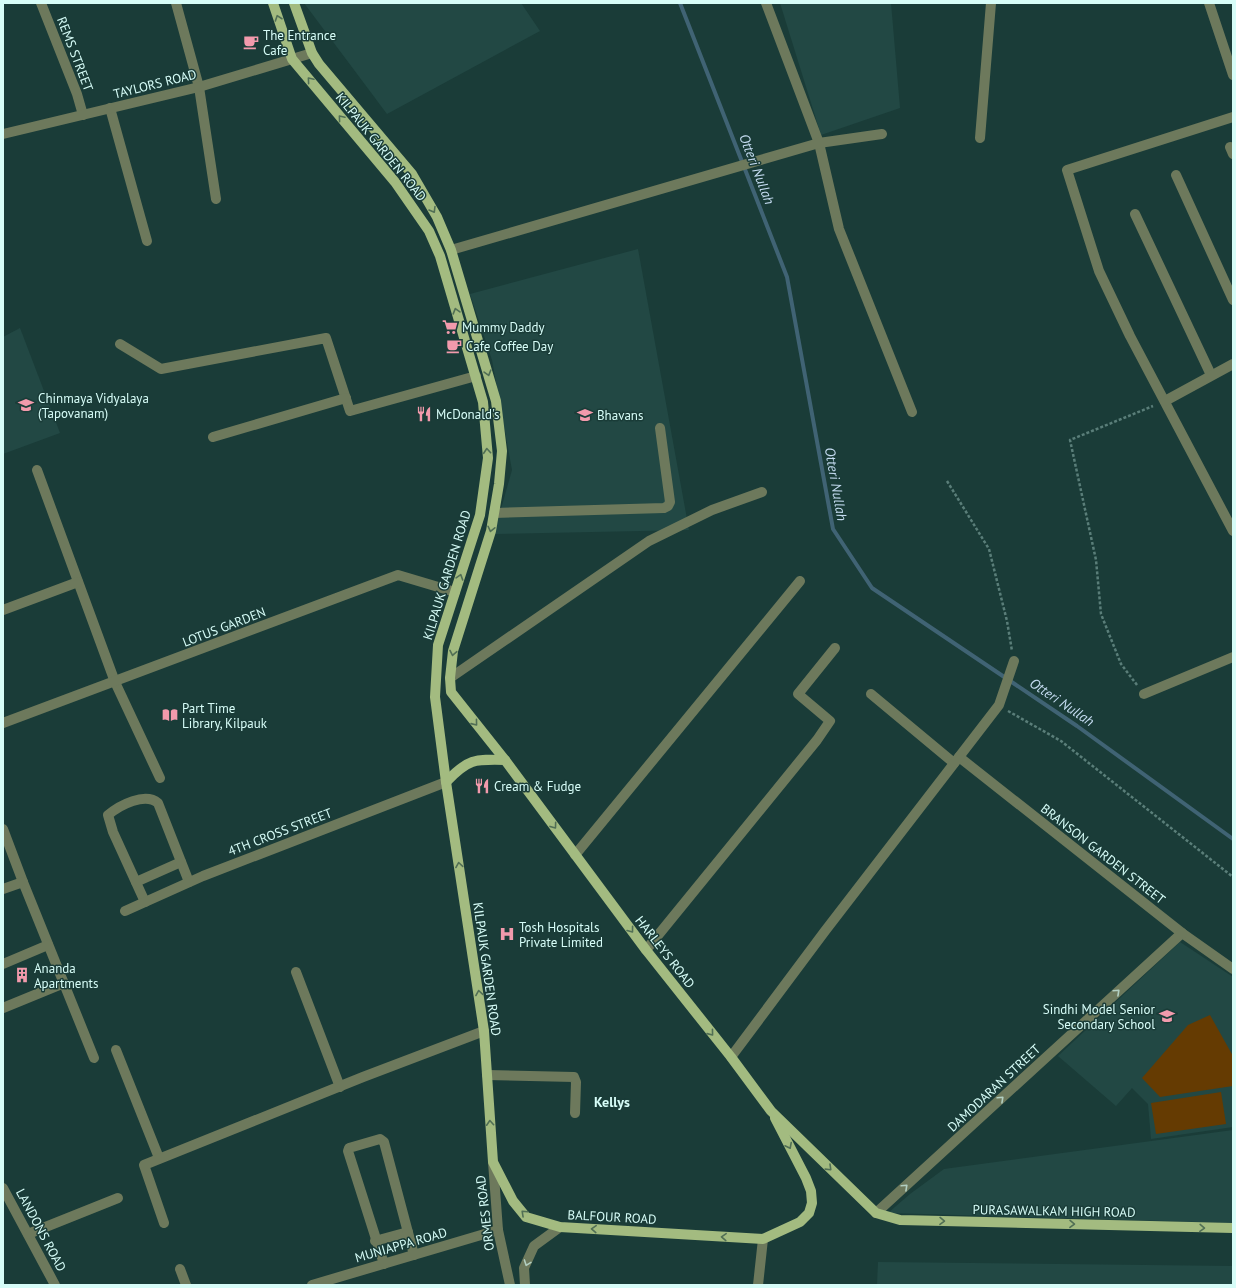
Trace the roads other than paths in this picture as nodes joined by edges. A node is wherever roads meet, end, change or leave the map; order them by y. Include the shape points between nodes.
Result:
1 (40, 3) edge
2 (176, 3) edge
3 (273, 3) edge
4 (294, 3) edge
5 (766, 3) edge
6 (991, 3) edge
7 (1209, 3) edge
8 (312, 53) junction
9 (292, 60) junction
10 (1233, 75) edge
11 (199, 87) junction
12 (110, 108) junction
13 (83, 115) junction
14 (1233, 117) edge
15 (3, 134) edge
16 (882, 134) dead end
17 (980, 138) dead end
18 (818, 143) junction
19 (1176, 175) dead end
20 (216, 199) dead end
21 (1135, 214) dead end
22 (147, 241) dead end
23 (452, 250) junction
24 (1233, 300) edge
25 (120, 344) dead end
26 (1233, 364) edge
27 (1211, 375) junction
28 (476, 376) junction
29 (346, 398) junction
30 (1165, 401) junction
31 (912, 412) dead end
32 (660, 428) dead end
33 (213, 437) dead end
34 (37, 470) dead end
35 (762, 492) dead end
36 (494, 513) junction
37 (1233, 531) edge
38 (800, 581) dead end
39 (78, 582) junction
40 (455, 592) junction
41 (3, 610) edge
42 (835, 648) dead end
43 (1233, 657) edge
44 (1014, 661) road end
45 (450, 678) junction
46 (115, 682) junction
47 (871, 694) dead end
48 (1144, 694) road end
49 (3, 723) edge
50 (505, 760) junction
51 (957, 760) junction
52 (160, 778) dead end
53 (446, 782) junction
54 (3, 829) edge
55 (575, 855) junction
56 (181, 862) junction
57 (23, 882) junction
58 (136, 882) junction
59 (189, 882) junction
60 (3, 889) edge
61 (145, 902) junction
62 (125, 911) dead end
63 (1182, 933) junction
64 (48, 945) junction
65 (646, 950) junction
66 (3, 964) edge
67 (1233, 969) edge
68 (296, 972) dead end
69 (64, 983) junction
70 (3, 1008) edge
71 (484, 1032) junction
72 (116, 1050) dead end
73 (731, 1057) junction
74 (94, 1058) dead end
75 (487, 1075) junction
76 (340, 1087) junction
77 (771, 1111) junction
78 (575, 1113) dead end
79 (159, 1158) junction
80 (493, 1162) junction
81 (3, 1188) edge
82 (118, 1198) dead end
83 (876, 1213) junction
84 (164, 1223) dead end
85 (560, 1227) junction
86 (1233, 1228) edge
87 (498, 1230) junction
88 (408, 1232) junction
89 (28, 1234) junction
90 (763, 1239) junction
91 (375, 1241) junction
92 (414, 1255) junction
93 (384, 1264) junction
94 (180, 1269) dead end
95 (55, 1285) edge
96 (186, 1285) edge
97 (312, 1285) edge
98 (510, 1285) edge
99 (525, 1285) edge
100 (758, 1285) edge

1 - 13 street, REMS STREET
2 - 11 street
9 -> 3 main road, KILPAUK GARDEN ROAD
4 - 8 main road
5 - 18 street
6 - 17 street
7 - 10 street
8 - 9 street, TAYLORS ROAD
8 -> 23 main road via 412,174 437,217
9 - 11 street, TAYLORS ROAD
28 -> 9 main road, KILPAUK GARDEN ROAD via 440,256 429,231 395,182
11 - 12 street, TAYLORS ROAD
11 - 20 street
12 - 13 street, TAYLORS ROAD
12 - 22 street
13 - 15 street, TAYLORS ROAD
14 - 30 street via 1067,170 1099,272
16 - 18 street
18 - 23 street
18 - 31 street via 839,229
19 - 24 street
21 - 27 street
23 -> 36 main road via 496,401 502,451 500,484
25 - 29 street via 161,369 326,338
26 - 27 street
27 - 30 street
28 - 29 street via 350,411
40 -> 28 main road, KILPAUK GARDEN ROAD via 480,515 488,458 483,402
29 - 33 street
30 - 37 street
32 - 36 street via 670,502 668,506
34 - 39 street
35 - 45 street via 712,510 649,541
36 -> 45 main road via 491,531 453,651
38 - 55 street
39 - 41 street
39 - 46 street
40 - 46 street, LOTUS GARDEN via 398,575
40 - 53 main road, KILPAUK GARDEN ROAD via 438,645 435,697
42 - 65 street via 798,694 830,721
43 - 48 street
44 - 51 street via 999,705
45 -> 50 main road, HARLEYS ROAD via 450,692
46 - 49 street, LOTUS GARDEN
46 - 52 street
47 - 51 street, BRANSON GARDEN STREET
50 - 53 main road via 477,760 461,767
50 -> 55 main road, HARLEYS ROAD
51 - 63 street, BRANSON GARDEN STREET
51 - 73 street
53 - 59 street, 4TH CROSS STREET
71 -> 53 main road, KILPAUK GARDEN ROAD
54 - 57 street
55 -> 65 main road, HARLEYS ROAD
56 - 58 street
56 - 58 street via 158,803 152,798 144,798 114,809 108,815
56 - 59 street
57 - 60 street
57 - 64 street
58 - 61 street
59 - 61 street, 4TH CROSS STREET
61 - 62 street, 4TH CROSS STREET
63 - 67 street, BRANSON GARDEN STREET
83 -> 63 street, DAMODARAN STREET
64 - 66 street
64 - 69 street
65 -> 73 main road, HARLEYS ROAD
68 - 76 street
69 - 70 street
69 - 74 street
71 - 75 main road, KILPAUK GARDEN ROAD
71 - 76 street
72 - 79 street
73 - 77 main road, HARLEYS ROAD
75 - 78 street via 574,1077
80 -> 75 main road, KILPAUK GARDEN ROAD
76 - 79 street
77 -> 83 main road, HARLEYS ROAD
77 -> 90 main road via 806,1178 812,1203 809,1213 800,1222
79 - 84 street via 144,1165
85 -> 80 main road, BALFOUR ROAD via 526,1217 513,1201
80 - 87 street, ORMES ROAD
81 - 89 street, LANDONS ROAD
82 - 89 street
83 -> 86 main road, PURASAWALKAM HIGH ROAD via 900,1220
90 -> 85 main road, BALFOUR ROAD
85 -> 99 street via 534,1246 524,1268
87 - 92 street, MUNIAPPA ROAD
87 - 98 street, ORMES ROAD
88 - 91 street
88 - 91 street via 384,1142 380,1140 357,1146 348,1151
88 - 92 street
89 - 95 street, LANDONS ROAD
90 - 100 street
91 - 93 street
92 - 93 street, MUNIAPPA ROAD
93 - 97 street, MUNIAPPA ROAD
94 - 96 street

